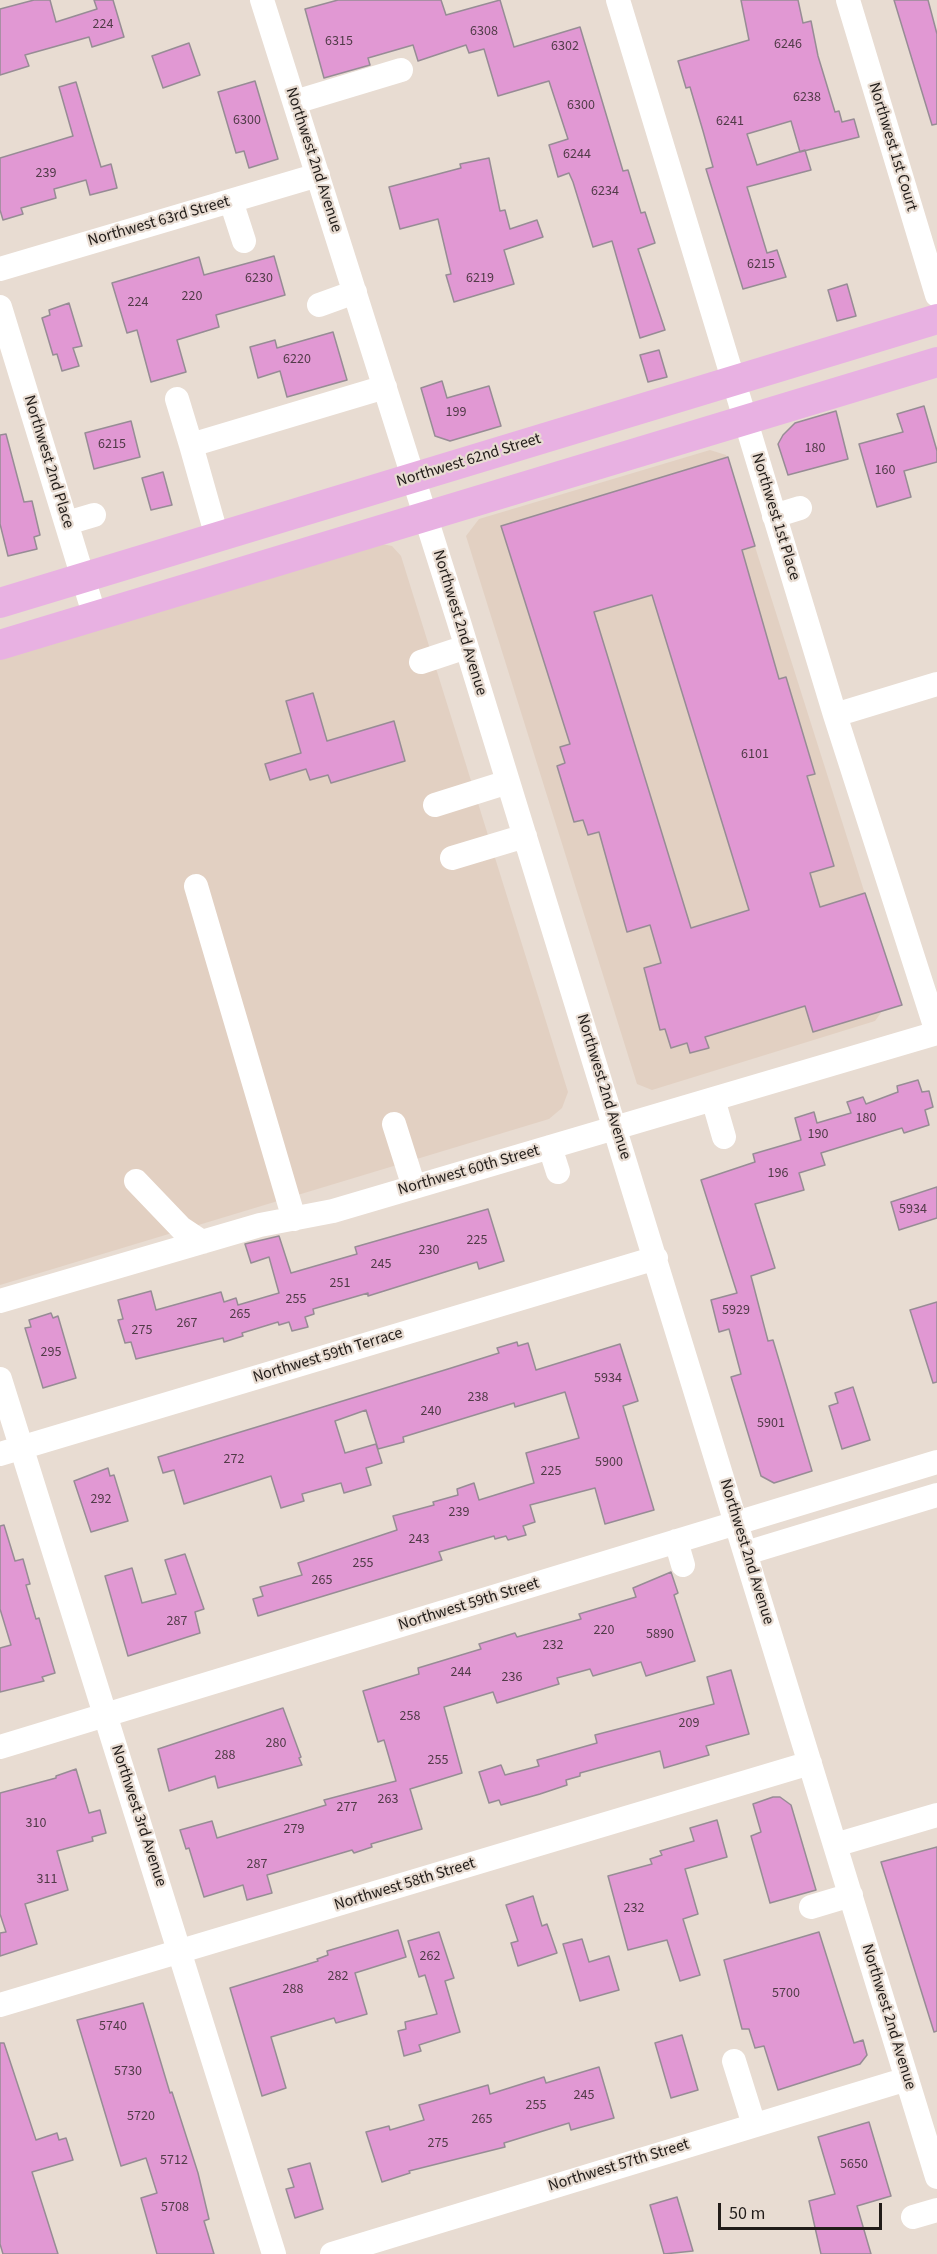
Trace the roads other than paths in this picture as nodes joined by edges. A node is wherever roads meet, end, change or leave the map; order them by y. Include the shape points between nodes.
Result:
1 (262, 0) edge
2 (618, 0) edge
3 (848, 0) edge
4 (401, 70) dead end
5 (295, 102) junction
6 (318, 175) junction
7 (231, 201) junction
8 (244, 241) dead end
9 (0, 269) edge
10 (355, 292) junction
11 (937, 295) edge
12 (319, 305) dead end
13 (0, 307) edge
14 (937, 319) edge
15 (937, 362) edge
16 (735, 381) junction
17 (385, 387) junction
18 (177, 399) dead end
19 (746, 420) junction
20 (191, 445) junction
21 (414, 478) junction
22 (800, 508) dead end
23 (94, 515) dead end
24 (426, 516) junction
25 (774, 516) junction
26 (67, 523) junction
27 (217, 537) junction
28 (84, 577) junction
29 (0, 603) edge
30 (95, 616) junction
31 (0, 645) edge
32 (466, 647) junction
33 (421, 662) dead end
34 (937, 684) edge
35 (835, 716) junction
36 (508, 782) junction
37 (435, 805) dead end
38 (525, 836) junction
39 (452, 858) dead end
40 (196, 886) dead end
41 (937, 1033) edge
42 (713, 1099) junction
43 (394, 1124) dead end
44 (615, 1128) junction
45 (724, 1137) dead end
46 (550, 1147) junction
47 (558, 1172) dead end
48 (136, 1181) dead end
49 (414, 1187) junction
50 (294, 1219) junction
51 (202, 1242) junction
52 (656, 1258) junction
53 (0, 1301) edge
54 (0, 1379) edge
55 (11, 1451) edge
56 (937, 1462) edge
57 (937, 1495) edge
58 (737, 1523) junction
59 (676, 1541) junction
60 (746, 1553) junction
61 (683, 1565) dead end
62 (106, 1715) junction
63 (0, 1747) edge
64 (810, 1763) junction
65 (937, 1815) edge
66 (835, 1845) junction
67 (850, 1895) junction
68 (811, 1907) dead end
69 (181, 1952) junction
70 (0, 2005) edge
71 (734, 2061) dead end
72 (907, 2079) junction
73 (754, 2125) junction
74 (932, 2139) edge
75 (937, 2177) edge
76 (937, 2210) edge
77 (913, 2217) dead end
78 (274, 2254) edge
79 (332, 2254) edge

1 - 5 street, Northwest 2nd Avenue
2 - 16 street, Northwest 1st Place
3 - 11 street, Northwest 1st Court
4 - 5 street
5 - 6 street, Northwest 2nd Avenue
6 - 7 street, Northwest 63rd Street
6 - 10 street, Northwest 2nd Avenue
7 - 8 street
7 - 9 street, Northwest 63rd Street
10 - 12 street
10 - 17 street, Northwest 2nd Avenue
13 - 26 street, Northwest 2nd Place
14 - 16 main road, Northwest 62nd Street
15 - 19 main road
16 - 19 street, Northwest 1st Place
16 - 21 main road, Northwest 62nd Street
17 - 20 street
17 - 21 street, Northwest 2nd Avenue
18 - 20 street
19 - 24 main road
19 - 25 street, Northwest 1st Place
20 - 27 street
21 - 24 street, Northwest 2nd Avenue
21 - 27 main road, Northwest 62nd Street
22 - 25 street
23 - 26 street
24 - 30 main road
24 - 32 street, Northwest 2nd Avenue
25 - 35 street, Northwest 1st Place
26 - 28 street, Northwest 2nd Place
27 - 28 main road, Northwest 62nd Street
28 - 29 main road, Northwest 62nd Street
28 - 30 street, Northwest 2nd Place
30 - 31 main road
32 - 33 street
32 - 36 street, Northwest 2nd Avenue
34 - 35 street
35 - 41 street, Northwest 1st Place
36 - 37 street
36 - 38 street, Northwest 2nd Avenue
38 - 39 street
38 - 44 street, Northwest 2nd Avenue
40 - 50 street
41 - 42 street, Northwest 60th Street
42 - 44 street, Northwest 60th Street
42 - 45 street
43 - 49 street
44 - 46 street, Northwest 60th Street
44 - 52 street, Northwest 2nd Avenue
46 - 47 street
46 - 49 street, Northwest 60th Street
48 - 51 street via 181,1228
49 - 50 street, Northwest 60th Street
50 - 51 street, Northwest 60th Street
51 - 53 street, Northwest 60th Street
52 - 55 street, Northwest 59th Terrace
52 - 58 street, Northwest 2nd Avenue
54 - 55 street, Northwest 3rd Avenue
55 - 62 street, Northwest 3rd Avenue
56 - 58 street, Northwest 59th Street
57 - 60 street
58 - 59 street, Northwest 59th Street
58 - 60 street, Northwest 2nd Avenue
59 - 61 street
59 - 62 street, Northwest 59th Street
60 - 64 street, Northwest 2nd Avenue
62 - 63 street, Northwest 59th Street
62 - 69 street, Northwest 3rd Avenue
64 - 66 street, Northwest 2nd Avenue
64 - 69 street, Northwest 58th Street
65 - 66 street
66 - 67 street, Northwest 2nd Avenue
67 - 68 street
67 - 72 street, Northwest 2nd Avenue
69 - 70 street, Northwest 58th Street
69 - 78 street, Northwest 3rd Avenue
71 - 73 street
72 - 73 street, Northwest 57th Street
72 - 74 street, Northwest 2nd Avenue
73 - 79 street, Northwest 57th Street
74 - 75 street, Northwest 2nd Avenue
76 - 77 street

